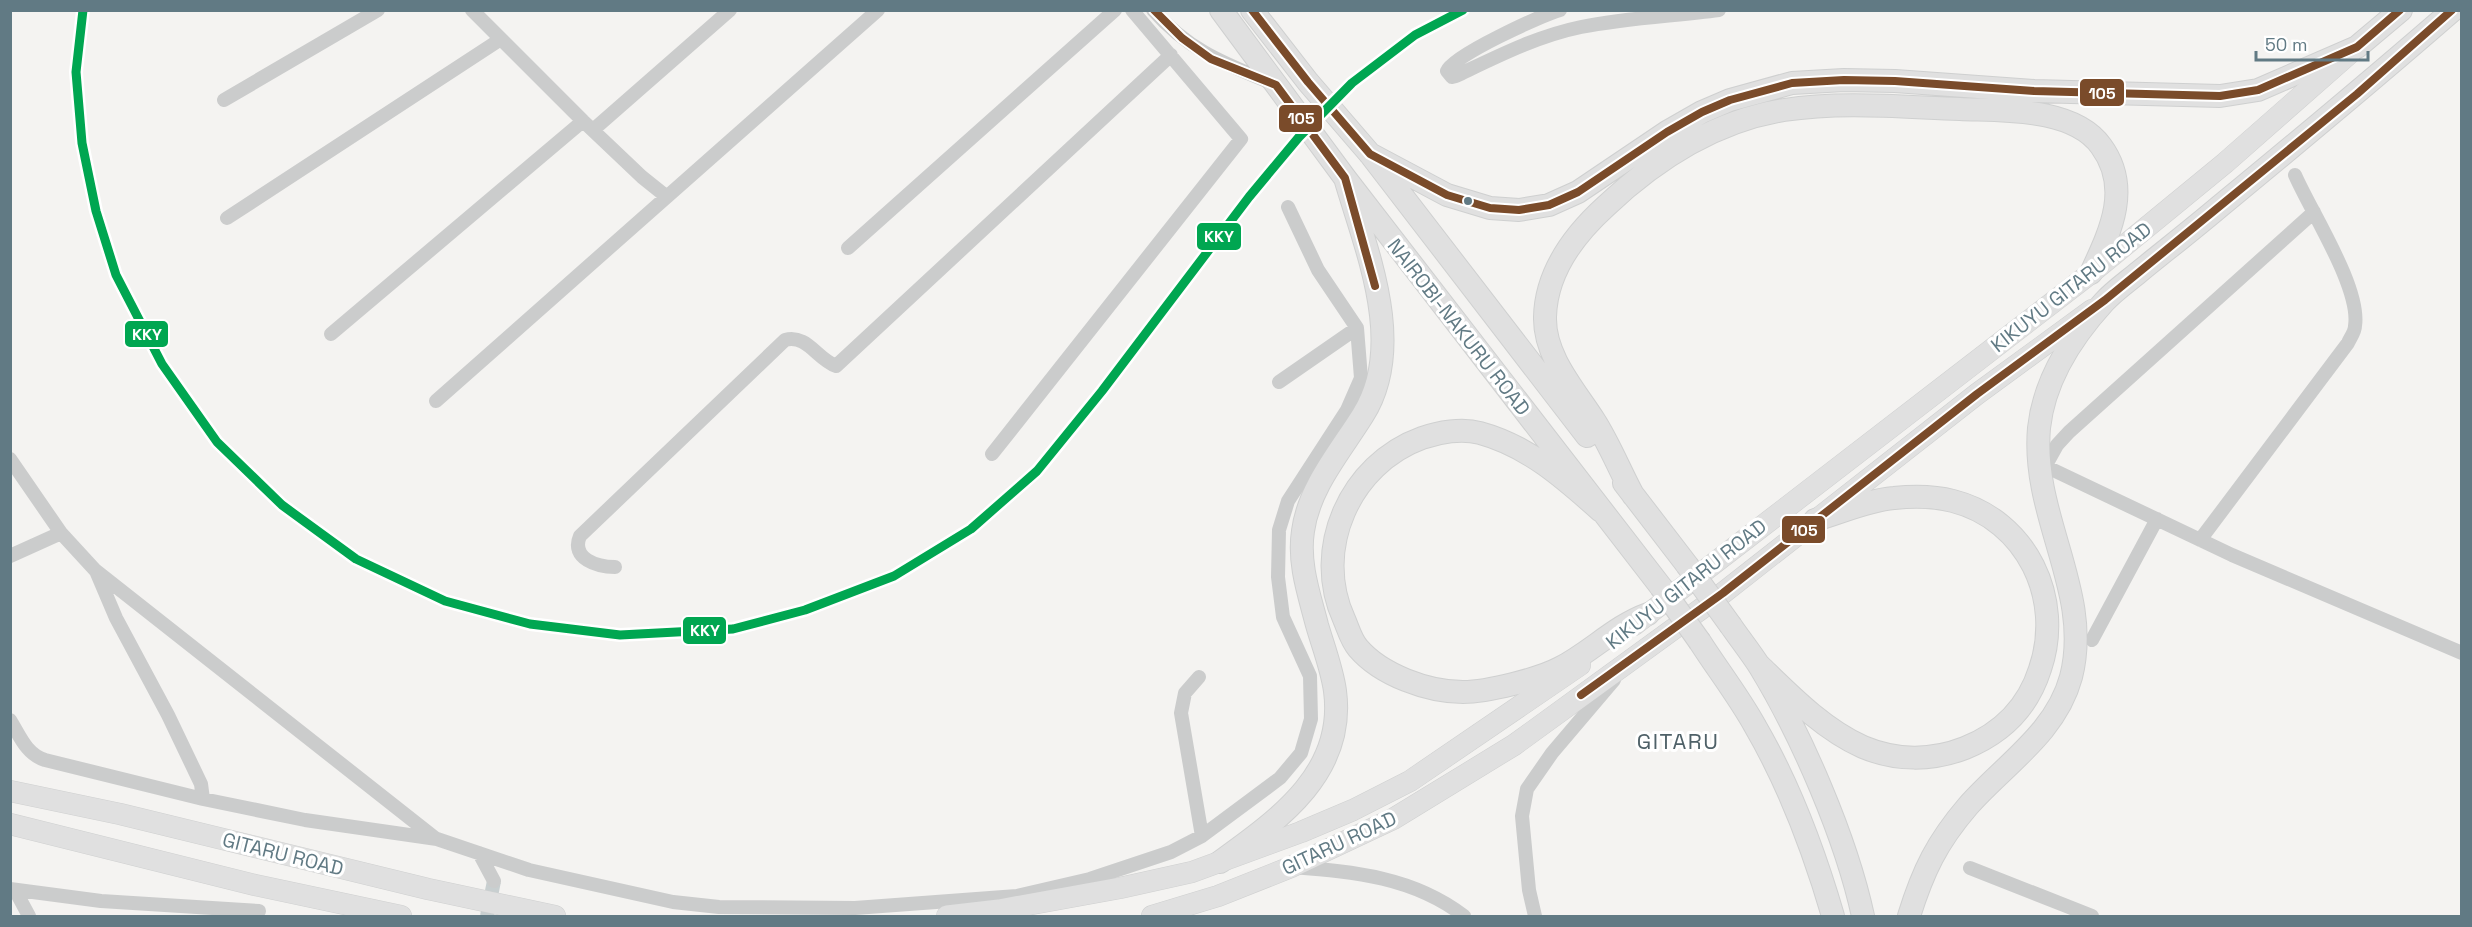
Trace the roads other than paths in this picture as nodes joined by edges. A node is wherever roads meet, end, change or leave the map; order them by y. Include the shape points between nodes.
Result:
1 (378, 10) edge
2 (472, 10) edge
3 (730, 10) edge
4 (878, 10) edge
5 (1115, 10) edge
6 (1132, 10) edge
7 (1153, 10) edge
8 (1221, 10) edge
9 (1252, 10) edge
10 (1560, 10) edge
11 (1719, 10) edge
12 (2401, 10) edge
13 (2453, 10) edge
14 (501, 39) junction
15 (2357, 47) junction
16 (1171, 55) junction
17 (1282, 93) junction
18 (224, 100) dead end
19 (588, 125) junction
20 (1370, 154) junction
21 (2295, 175) dead end
22 (1345, 178) junction
23 (667, 197) junction
24 (1288, 207) dead end
25 (2314, 212) junction
26 (227, 218) dead end
27 (848, 248) dead end
28 (2091, 273) junction
29 (2105, 300) junction
30 (1357, 328) junction
31 (331, 334) dead end
32 (1280, 382) dead end
33 (436, 401) dead end
34 (992, 454) dead end
35 (10, 459) edge
36 (1633, 495) junction
37 (1601, 511) junction
38 (2157, 519) junction
39 (1815, 520) junction
40 (61, 532) junction
41 (2200, 540) junction
42 (10, 556) edge
43 (615, 567) dead end
44 (95, 570) junction
45 (1648, 614) junction
46 (2092, 640) dead end
47 (2462, 653) edge
48 (1632, 657) junction
49 (1760, 666) junction
50 (1199, 677) dead end
51 (10, 720) edge
52 (10, 791) edge
53 (203, 799) junction
54 (10, 824) edge
55 (1202, 836) junction
56 (436, 839) junction
57 (479, 853) junction
58 (1220, 862) junction
59 (1291, 867) junction
60 (1970, 868) dead end
61 (494, 880) tunnel mouth
62 (255, 885) junction
63 (13, 889) edge
64 (259, 914) edge
65 (29, 916) edge
66 (401, 916) edge
67 (555, 916) edge
68 (947, 916) edge
69 (1152, 916) edge
70 (1464, 916) edge
71 (1535, 916) edge
72 (1833, 916) edge
73 (1863, 916) edge
74 (1909, 916) edge
75 (2092, 916) edge

1 - 18 street
2 - 14 street
3 - 19 street
4 - 23 street
5 - 27 street
6 - 16 street
7 - 17 street via 1182,38 1211,58
8 - 17 highway, NAIROBI-NAKURU ROAD
9 - 20 highway, NAIROBI-NAKURU ROAD
10 - 11 street via 1543,15 1450,64 1447,71 1456,76 1520,47 1582,27
12 - 15 highway
13 - 29 highway via 2357,94
14 - 19 street
14 - 26 street
15 - 20 highway via 2258,90 2220,96 2034,91 1895,81 1792,83 1702,112 1578,192 1549,205 1520,210 1490,208 1447,195
15 - 28 main road, KIKUYU GITARU ROAD
16 - 34 street via 1241,139
16 - 43 street via 836,366 800,339 785,340 580,536 579,553 590,562
17 - 22 highway, NAIROBI-NAKURU ROAD
19 - 23 street
19 - 31 street
20 - 36 highway, NAIROBI-NAKURU ROAD
21 - 25 street
22 - 37 highway, NAIROBI-NAKURU ROAD
22 - 58 highway via 1370,264 1384,334 1377,382 1365,412 1317,487 1302,533 1303,570 1334,689 1334,723 1321,764 1298,800 1269,827
23 - 33 street
24 - 30 street via 1318,270
25 - 38 street via 2069,432 2048,457 2049,468
25 - 41 street via 2341,266 2352,300 2355,328 2348,343
28 - 36 highway via 2116,210 2116,177 2100,144 2087,132 2061,120 2017,111 1824,106 1764,114 1692,140 1644,173 1595,215 1565,252 1547,300 1546,325 1551,349
28 - 45 main road, KIKUYU GITARU ROAD
29 - 39 main road, GITARU ROAD
29 - 74 highway via 2055,372 2040,418 2038,442 2045,505 2073,600 2077,635 2071,678 2044,729 1949,830 1922,874
30 - 32 street
30 - 55 street via 1361,378 1347,410 1288,501 1279,530 1278,578 1284,617 1310,676 1311,718 1301,753 1280,778
35 - 40 street
36 - 49 highway, NAIROBI-NAKURU ROAD, bridge
37 - 45 highway via 1538,459 1478,432 1451,432 1406,444 1369,473 1344,509 1333,558 1337,604 1357,647 1387,671 1429,688 1464,693 1513,684 1559,669 1622,626
37 - 72 highway, NAIROBI-NAKURU ROAD, bridge via 1662,587 1755,725 1796,808
38 - 41 street
38 - 46 street
39 - 48 main road, GITARU ROAD via 1723,593
39 - 49 highway via 1891,498 1909,497 1953,501 1988,517 2005,529 2039,574 2048,608 2048,629 2038,675 2020,710 1990,735 1956,752 1907,758 1874,750 1822,723
40 - 42 street
40 - 44 street
41 - 47 street
44 - 53 street via 201,784
44 - 56 street
45 - 58 main road, KIKUYU GITARU ROAD via 1535,698 1410,782 1332,819
48 - 59 main road, GITARU ROAD via 1514,745 1393,819
48 - 71 street via 1527,789 1522,816
49 - 73 highway via 1817,782
50 - 55 street via 1185,693 1181,713
51 - 53 street via 34,757
52 - 67 main road, GITARU ROAD
53 - 56 street via 305,820
54 - 62 main road, GITARU ROAD
55 - 57 street via 1171,852 1090,879 1017,896 855,908 743,908 673,902 529,870
56 - 57 street
57 - 61 street
58 - 68 main road via 1120,888
59 - 69 main road, GITARU ROAD via 1218,896
59 - 70 street via 1360,873 1395,882 1428,894
60 - 75 street
62 - 64 street
62 - 66 main road, GITARU ROAD
63 - 64 street via 101,901
63 - 65 street

